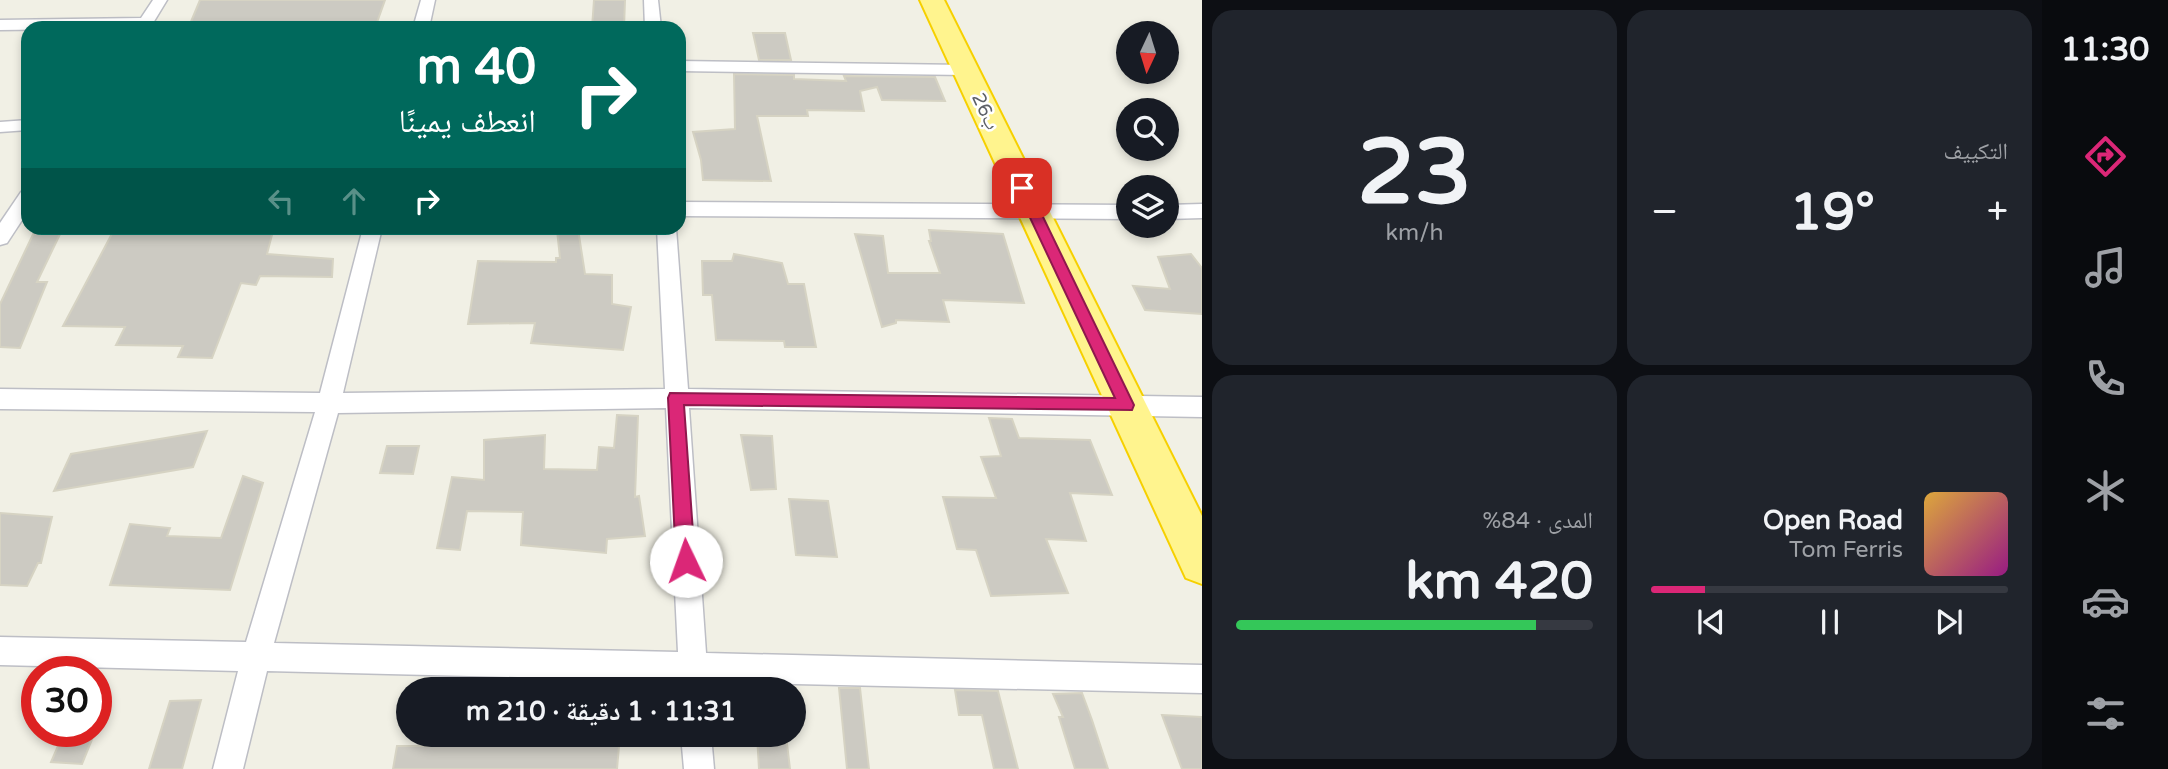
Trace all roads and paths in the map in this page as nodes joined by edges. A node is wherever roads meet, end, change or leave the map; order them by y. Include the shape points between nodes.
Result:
1 (160, 0) edge
2 (428, 0) edge
3 (651, 0) edge
4 (932, 0) edge
5 (147, 21) edge
6 (423, 21) edge
7 (652, 21) edge
8 (0, 25) edge
9 (21, 25) edge
10 (686, 66) edge
11 (966, 70) junction
12 (21, 126) edge
13 (0, 127) edge
14 (686, 209) edge
15 (1202, 211) edge
16 (1033, 212) junction
17 (1116, 212) edge
18 (1179, 212) edge
19 (20, 217) edge
20 (370, 235) edge
21 (667, 235) edge
22 (0, 238) edge
23 (676, 398) junction
24 (0, 399) edge
25 (329, 403) junction
26 (1126, 405) junction
27 (1202, 407) edge
28 (1202, 563) edge
29 (0, 651) edge
30 (256, 657) junction
31 (653, 677) edge
32 (693, 677) edge
33 (806, 679) edge
34 (1202, 679) edge
35 (697, 747) edge
36 (228, 769) edge
37 (699, 769) edge

1 - 5 street
2 - 6 street
3 - 7 street
4 - 11 highway, 26ب
8 - 9 street
10 - 11 street
11 - 16 highway, 26ب
12 - 13 street
14 - 16 street
15 - 18 street
16 - 17 street
16 - 26 highway, 26ب
19 - 22 street
20 - 25 street
21 - 23 street
23 - 25 street
23 - 26 street
23 - 32 street
24 - 25 street
25 - 30 street
26 - 27 street
26 - 28 highway, 26ب
29 - 30 street
30 - 31 street
30 - 36 street
33 - 34 street
35 - 37 street

